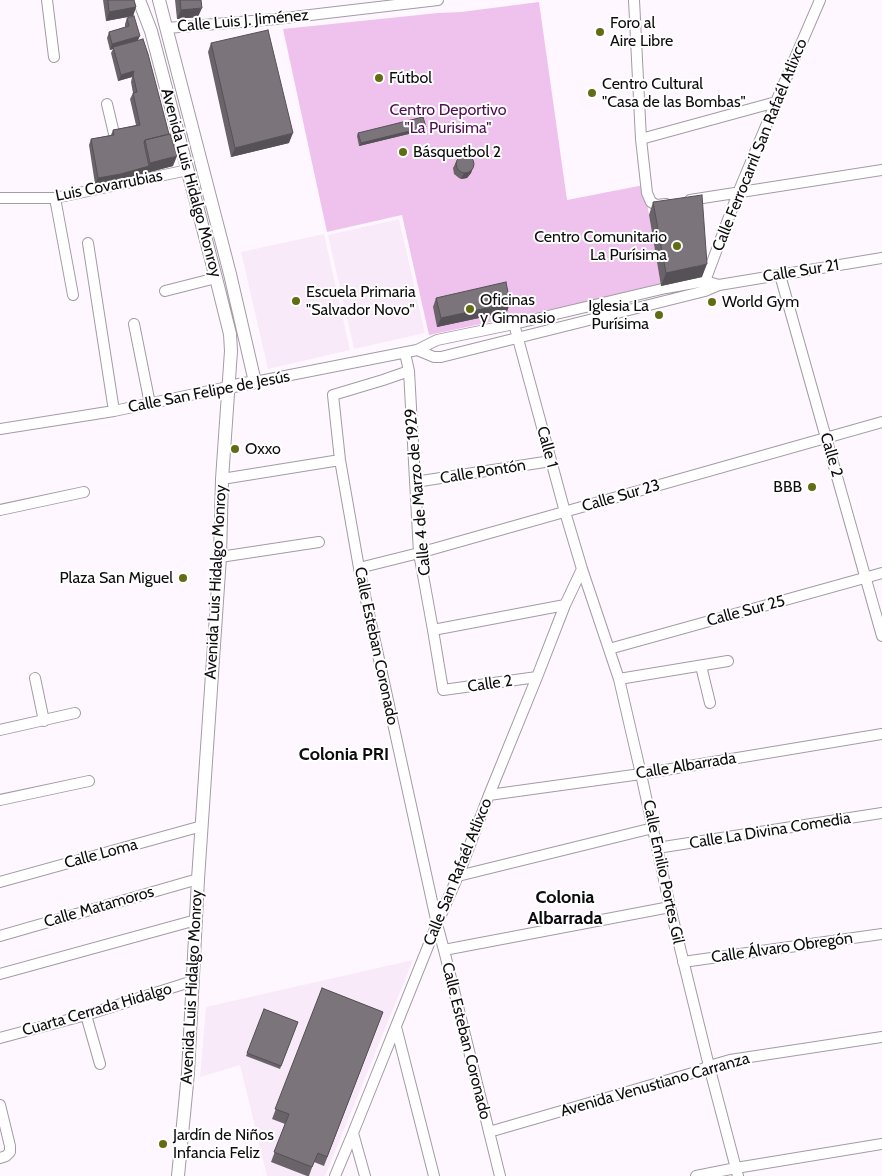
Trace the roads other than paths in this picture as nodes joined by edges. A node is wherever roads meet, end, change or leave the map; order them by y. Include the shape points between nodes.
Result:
1 (47, 0) edge
2 (139, 0) edge
3 (159, 0) edge
4 (438, 0) edge
5 (634, 0) edge
6 (820, 0) edge
7 (167, 28) junction
8 (54, 57) dead end
9 (776, 102) junction
10 (107, 104) dead end
11 (641, 139) junction
12 (118, 148) edge
13 (188, 170) junction
14 (882, 170) edge
15 (738, 193) junction
16 (0, 198) edge
17 (55, 198) junction
18 (88, 243) dead end
19 (882, 258) edge
20 (780, 275) junction
21 (216, 278) junction
22 (705, 286) junction
23 (164, 291) dead end
24 (73, 295) dead end
25 (134, 324) dead end
26 (514, 324) junction
27 (517, 338) junction
28 (417, 350) junction
29 (405, 352) junction
30 (408, 371) junction
31 (255, 382) junction
32 (228, 387) junction
33 (150, 404) junction
34 (114, 411) junction
35 (882, 422) edge
36 (0, 429) edge
37 (826, 437) junction
38 (340, 460) junction
39 (551, 461) junction
40 (222, 479) junction
41 (415, 482) junction
42 (84, 492) dead end
43 (0, 510) edge
44 (565, 512) junction
45 (319, 542) dead end
46 (419, 553) junction
47 (220, 557) junction
48 (359, 568) junction
49 (582, 569) junction
50 (882, 573) edge
51 (866, 578) junction
52 (565, 605) junction
53 (433, 630) junction
54 (882, 636) edge
55 (609, 648) junction
56 (728, 661) dead end
57 (701, 666) junction
58 (537, 677) junction
59 (35, 678) dead end
60 (619, 679) junction
61 (443, 690) joint
62 (710, 703) dead end
63 (76, 714) dead end
64 (44, 721) junction
65 (0, 730) edge
66 (882, 734) edge
67 (642, 774) junction
68 (90, 781) dead end
69 (489, 795) junction
70 (0, 800) edge
71 (882, 813) edge
72 (202, 826) junction
73 (653, 828) junction
74 (657, 848) junction
75 (458, 876) junction
76 (198, 879) junction
77 (0, 882) edge
78 (670, 908) junction
79 (196, 920) junction
80 (437, 924) junction
81 (882, 934) edge
82 (0, 936) edge
83 (444, 950) junction
84 (683, 962) junction
85 (0, 974) edge
86 (193, 981) junction
87 (86, 1015) junction
88 (396, 1026) junction
89 (882, 1037) edge
90 (0, 1038) edge
91 (100, 1064) dead end
92 (709, 1066) junction
93 (0, 1106) edge
94 (489, 1132) junction
95 (353, 1133) junction
96 (882, 1144) edge
97 (3, 1157) edge
98 (737, 1172) edge
99 (178, 1176) edge
100 (335, 1176) edge
101 (364, 1176) edge
102 (434, 1176) edge
103 (500, 1176) edge
104 (696, 1176) edge

1 - 8 street
2 - 13 street, Avenida Luis Hidalgo Monroy
3 - 7 street, Avenida Luis Hidalgo Monroy
4 - 7 street, Calle Luis J. Jiménez
5 - 11 street
6 - 9 street, Calle Ferrocarril San Rafaél Atlixco
7 - 31 street, Avenida Luis Hidalgo Monroy
9 - 11 street
9 - 15 street, Calle Ferrocarril San Rafaél Atlixco
10 - 12 street
11 - 15 street via 647,193 656,205
13 - 17 street, Luis Covarrubias via 125,179
13 - 21 street, Avenida Luis Hidalgo Monroy
14 - 15 street
15 - 22 street, Calle Ferrocarril San Rafaél Atlixco
16 - 17 street, Luis Covarrubias
17 - 24 street
18 - 34 street
19 - 20 street, Calle Sur 21
20 - 22 street, Calle Sur 21
20 - 37 street, Calle 2
21 - 23 street
21 - 32 street, Avenida Luis Hidalgo Monroy via 230,334
22 - 26 street, Calle San Felipe de Jesús via 666,288
22 - 27 street, Calle San Felipe de Jesús
25 - 33 street
26 - 27 street, Calle 1
26 - 28 street, Calle San Felipe de Jesús via 436,340
27 - 28 street, Calle San Felipe de Jesús via 434,357
27 - 39 street, Calle 1
28 - 29 street, Calle San Felipe de Jesús
29 - 30 street, Calle 4 de Marzo de 1929
29 - 31 street, Calle San Felipe de Jesús
30 - 38 street, Calle Esteban Coronado via 332,395
30 - 41 street, Calle 4 de Marzo de 1929
31 - 32 street, Calle San Felipe de Jesús
32 - 33 street, Calle San Felipe de Jesús
32 - 40 street, Avenida Luis Hidalgo Monroy
33 - 34 street, Calle San Felipe de Jesús
34 - 36 street, Calle San Felipe de Jesús
35 - 37 street, Calle Sur 23
37 - 44 street, Calle Sur 23
37 - 51 street, Calle 2
38 - 40 street
38 - 48 street, Calle Esteban Coronado
39 - 41 street, Calle Pontón
39 - 44 street, Calle 1
40 - 47 street, Avenida Luis Hidalgo Monroy
41 - 46 street, Calle 4 de Marzo de 1929
42 - 43 street
44 - 46 street, Calle Sur 23
44 - 49 street, Calle 1
45 - 47 street
46 - 48 street, Calle Sur 23
46 - 53 street, Calle 4 de Marzo de 1929
47 - 72 street, Avenida Luis Hidalgo Monroy
48 - 80 street, Calle Esteban Coronado
49 - 52 street, Calle San Rafaél Atlixco
49 - 55 street, Calle Emilio Portes Gil
50 - 51 street, Calle Sur 25
51 - 54 street, Calle 2
51 - 55 street, Calle Sur 25
52 - 53 street
52 - 58 street, Calle San Rafaél Atlixco
53 - 61 street, Calle 4 de Marzo de 1929
55 - 60 street, Calle Emilio Portes Gil
56 - 57 street
57 - 60 street
57 - 62 street
58 - 61 street, Calle 2
58 - 69 street, Calle San Rafaél Atlixco
59 - 64 street
60 - 67 street, Calle Emilio Portes Gil
63 - 64 street
64 - 65 street
66 - 67 street, Calle Albarrada
67 - 69 street, Calle Albarrada
67 - 73 street, Calle Emilio Portes Gil
68 - 70 street
69 - 75 street, Calle San Rafaél Atlixco
71 - 74 street, Calle La Divina Comedia
72 - 76 street, Avenida Luis Hidalgo Monroy
72 - 77 street, Calle Loma
73 - 74 street, Calle Emilio Portes Gil
73 - 75 street
74 - 78 street, Calle Emilio Portes Gil
75 - 80 street, Calle San Rafaél Atlixco
76 - 79 street, Avenida Luis Hidalgo Monroy
76 - 82 street, Calle Matamoros
78 - 83 street
78 - 84 street, Calle Emilio Portes Gil
79 - 85 street
79 - 86 street, Avenida Luis Hidalgo Monroy
80 - 83 street, Calle Esteban Coronado
80 - 88 street, Calle San Rafaél Atlixco
81 - 84 street, Calle Álvaro Obregón
83 - 94 street, Calle Esteban Coronado
84 - 92 street, Calle Emilio Portes Gil
86 - 87 street, Cuarta Cerrada Hidalgo
86 - 99 street, Avenida Luis Hidalgo Monroy
87 - 90 street, Cuarta Cerrada Hidalgo
87 - 91 street
88 - 95 street, Calle San Rafaél Atlixco
88 - 102 street
89 - 92 street, Avenida Venustiano Carranza
92 - 94 street, Avenida Venustiano Carranza
92 - 98 street, Calle Emilio Portes Gil
93 - 97 street via 10,1146 10,1152
94 - 103 street, Calle Esteban Coronado
95 - 100 street, Calle San Rafaél Atlixco
95 - 101 street
96 - 98 street
98 - 104 street

